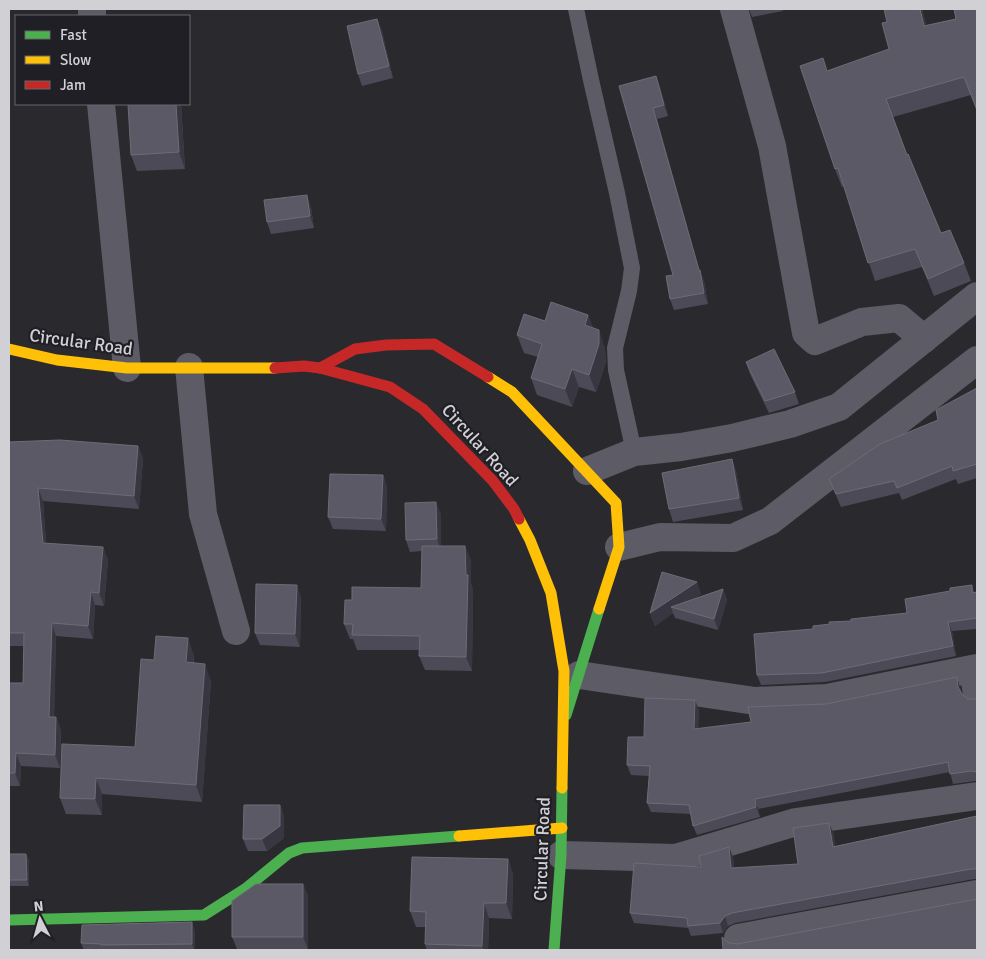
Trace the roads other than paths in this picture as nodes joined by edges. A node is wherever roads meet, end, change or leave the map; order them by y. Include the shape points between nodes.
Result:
1 (576, 9) edge
2 (734, 9) edge
3 (101, 105) edge
4 (977, 296) edge
5 (924, 339) junction
6 (9, 349) edge
7 (977, 360) edge
8 (126, 368) junction
9 (189, 368) junction
10 (320, 368) junction
11 (634, 452) junction
12 (587, 471) junction
13 (620, 547) junction
14 (236, 631) dead end
15 (579, 675) junction
16 (976, 677) edge
17 (564, 725) junction
18 (977, 796) edge
19 (562, 828) junction
20 (561, 855) junction
21 (977, 894) edge
22 (9, 920) edge
23 (738, 938) dead end
24 (554, 950) edge

1 - 11 lane via 632,268 615,348 616,370
2 - 5 street via 772,146 806,333 815,341 862,322 899,318
3 - 8 street
4 - 5 street
5 - 11 street via 839,407 790,424 732,438
6 - 8 street, Circular Road via 57,360
7 - 13 street via 770,521 733,538 660,537
8 - 9 street, Circular Road
9 - 10 street, Circular Road
9 - 14 street via 203,514
10 - 12 street via 356,350 386,345 434,344 512,392
10 - 17 street, Circular Road via 390,387 424,409 493,481 514,509 550,593 564,671
11 - 12 street
12 - 13 street via 616,503
13 - 15 street
15 - 16 street via 755,701 827,698
15 - 17 street
17 - 19 street, Circular Road
18 - 20 street via 796,822 676,858
19 - 20 street, Circular Road
19 - 22 street via 302,848 289,853 245,889 204,915
20 - 24 street, Circular Road
21 - 23 street

